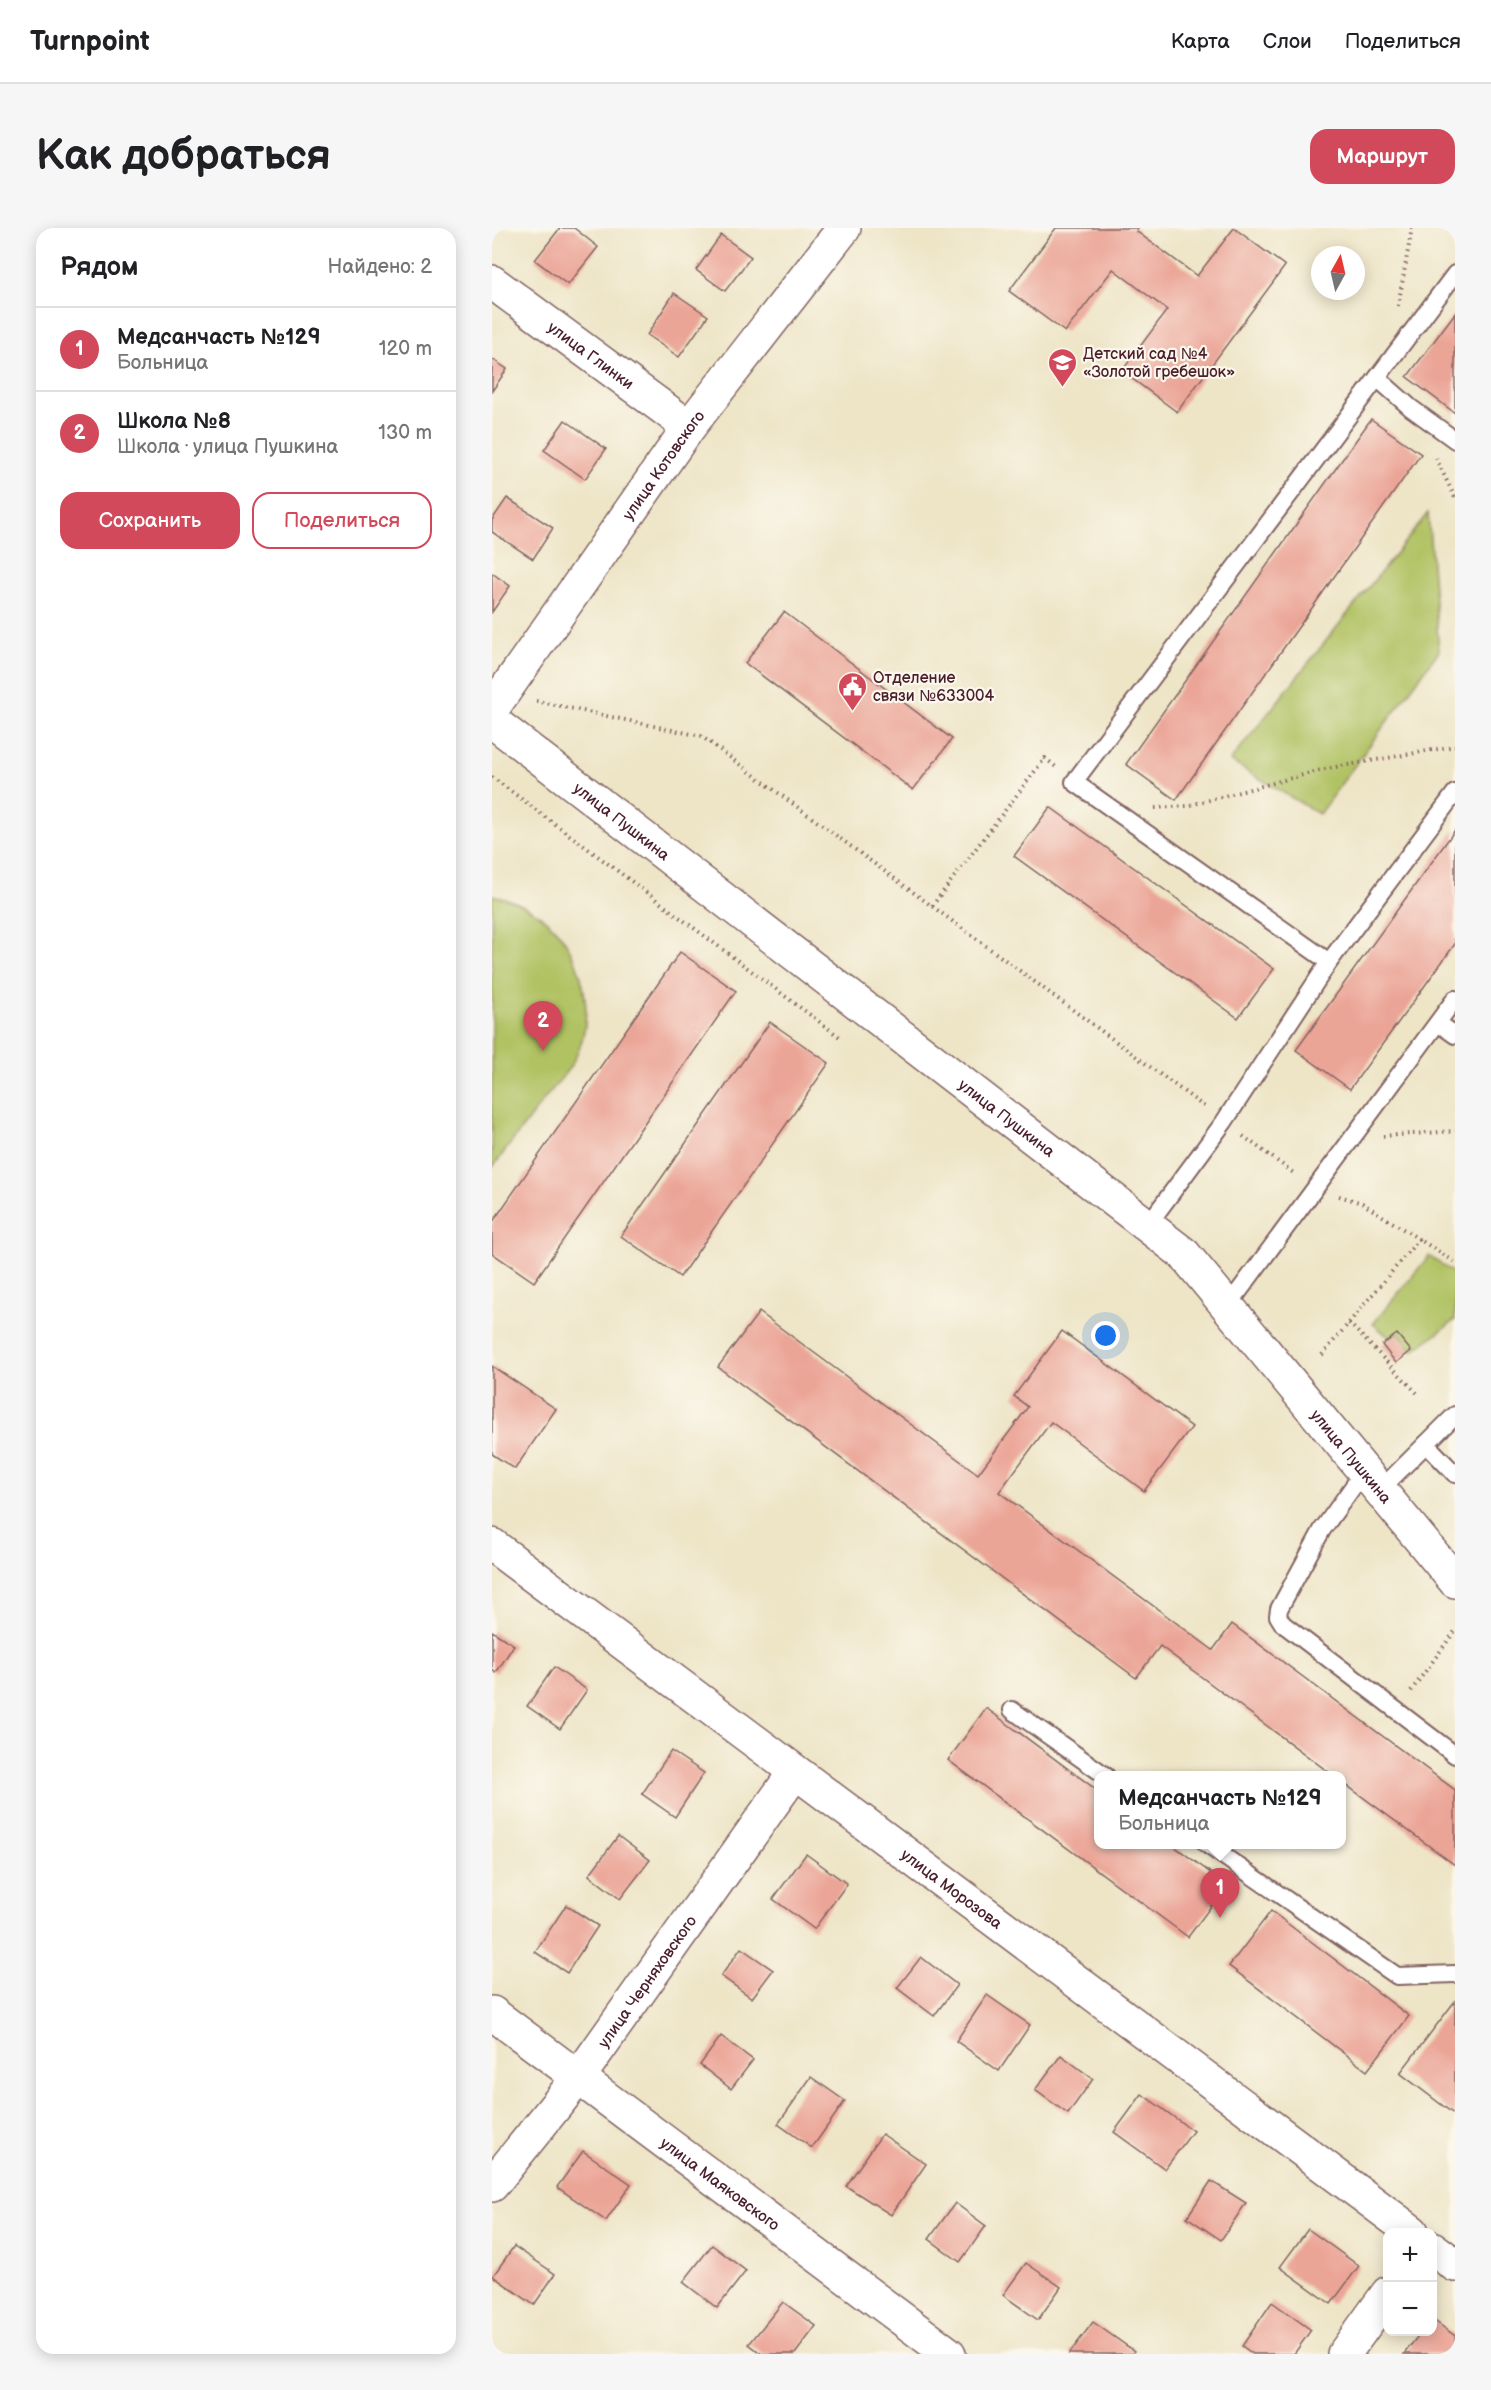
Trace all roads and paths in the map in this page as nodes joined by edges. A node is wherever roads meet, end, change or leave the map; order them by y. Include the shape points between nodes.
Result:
1 (844, 228) edge
2 (1455, 274) edge
3 (492, 282) edge
4 (1377, 378) junction
5 (689, 427) junction
6 (1455, 440) edge
7 (496, 708) edge
8 (1455, 746) edge
9 (492, 777) edge
10 (1074, 782) junction
11 (1455, 793) edge
12 (1115, 811) junction
13 (932, 906) junction
14 (1329, 962) junction
15 (1455, 999) edge
16 (1438, 1023) junction
17 (1455, 1035) edge
18 (841, 1038) dead end
19 (1224, 1122) junction
20 (1455, 1131) edge
21 (1353, 1138) junction
22 (1315, 1189) junction
23 (1147, 1226) junction
24 (1420, 1238) junction
25 (1455, 1262) edge
26 (1228, 1306) junction
27 (1349, 1323) junction
28 (1323, 1355) dead end
29 (1419, 1395) dead end
30 (1455, 1415) edge
31 (1426, 1444) junction
32 (1455, 1473) edge
33 (1372, 1480) junction
34 (492, 1545) edge
35 (1455, 1581) edge
36 (1455, 1631) edge
37 (1012, 1710) dead end
38 (1396, 1710) junction
39 (1455, 1755) edge
40 (1099, 1771) edge
41 (795, 1772) junction
42 (1212, 1849) edge
43 (1455, 1974) edge
44 (492, 2013) edge
45 (578, 2078) junction
46 (492, 2185) edge
47 (1407, 2228) edge
48 (1437, 2252) edge
49 (1455, 2265) edge
50 (1383, 2300) edge
51 (949, 2354) edge
52 (1344, 2354) edge

1 - 5 street, улица Котовского
2 - 4 lane
3 - 5 street, улица Глинки
4 - 6 lane
4 - 10 lane
5 - 7 street, улица Котовского
7 - 13 path via 701,736
7 - 23 street, улица Пушкина
8 - 12 path via 1325,769 1187,806
9 - 18 path
10 - 12 lane
10 - 13 path via 1045,758
11 - 14 lane
12 - 14 lane
13 - 19 path
14 - 19 lane
15 - 16 lane
16 - 17 lane
16 - 21 lane
19 - 22 path
19 - 23 lane
20 - 21 path
21 - 22 lane
22 - 24 path via 1362,1203
22 - 26 lane
23 - 26 street, улица Пушкина via 1184,1254
24 - 25 path
24 - 27 path
26 - 33 street, улица Пушкина
27 - 28 path
27 - 29 path
30 - 31 lane
31 - 32 lane
31 - 33 lane
33 - 35 street, улица Пушкина
33 - 38 lane via 1322,1530 1278,1616 1283,1624
34 - 41 street, улица Морозова
36 - 38 path
37 - 40 lane
38 - 39 lane
41 - 45 street, улица Черняховского
41 - 47 street, улица Морозова
42 - 43 lane via 1397,1976
44 - 45 street, улица Маяковского
45 - 46 street, улица Черняховского
45 - 51 street, улица Маяковского
48 - 49 street
50 - 52 street

